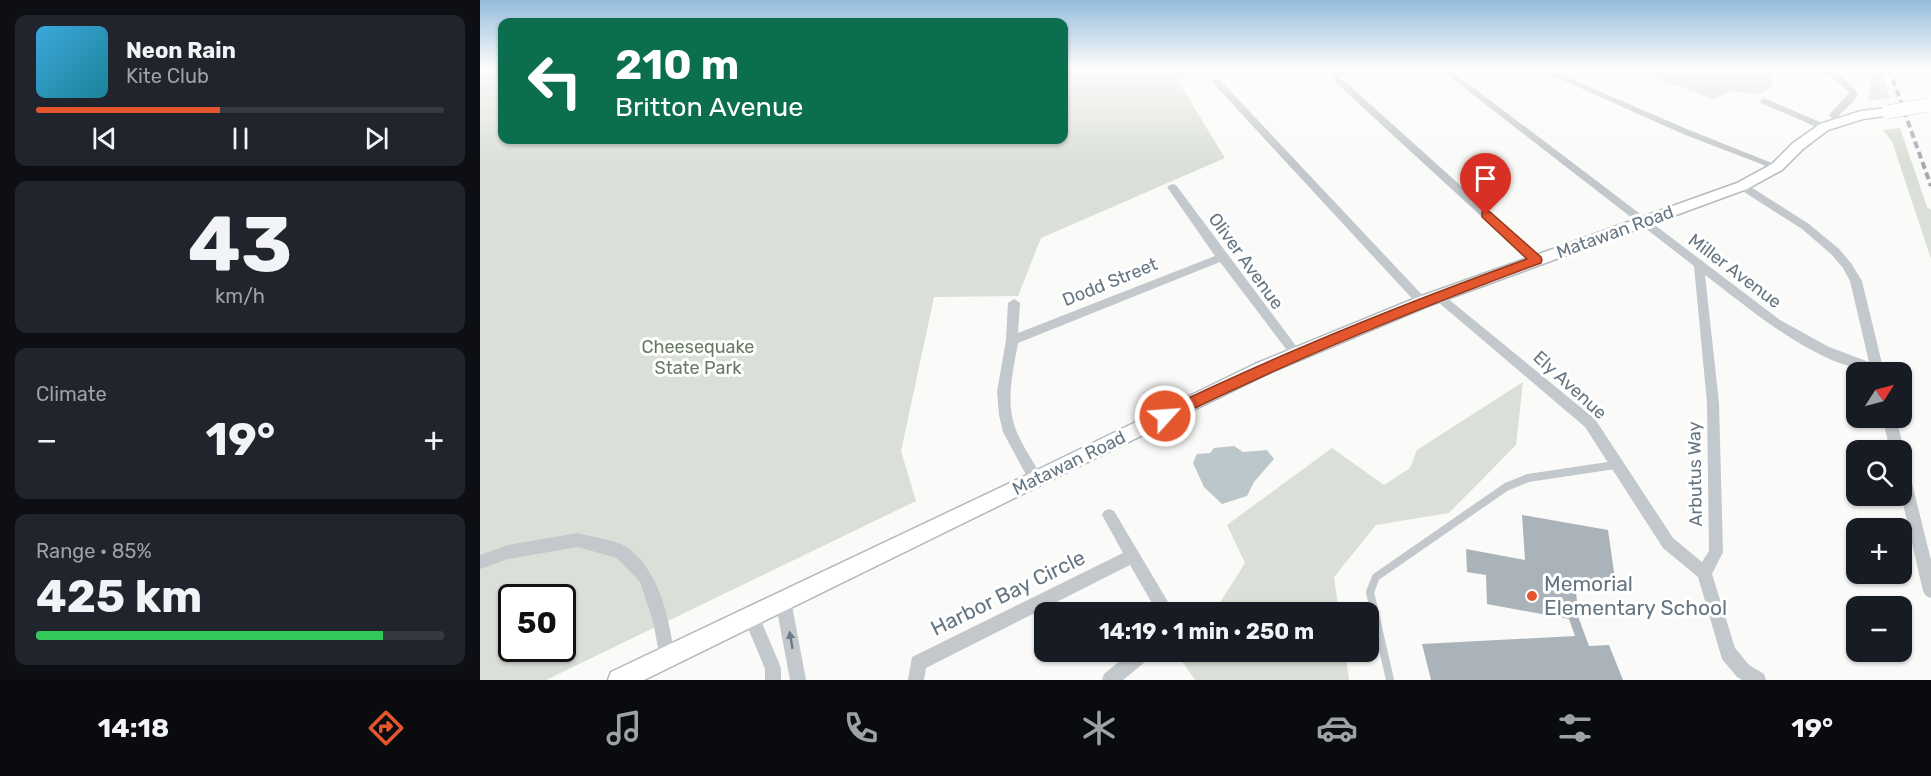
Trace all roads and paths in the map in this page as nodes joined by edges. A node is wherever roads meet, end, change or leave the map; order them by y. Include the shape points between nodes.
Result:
1 (1235, 101) edge
2 (1363, 101) edge
3 (1485, 101) edge
4 (1615, 101) edge
5 (1764, 101) dead end
6 (1848, 101) edge
7 (1930, 105) edge
8 (1831, 124) junction
9 (1777, 167) junction
10 (1742, 186) junction
11 (1172, 187) dead end
12 (1645, 223) junction
13 (1221, 257) junction
14 (1536, 260) junction
15 (1699, 266) junction
16 (1429, 299) junction
17 (1014, 303) dead end
18 (1012, 340) junction
19 (1296, 354) junction
20 (1852, 362) edge
21 (1875, 362) edge
22 (1619, 464) junction
23 (1036, 480) junction
24 (1910, 506) edge
25 (1109, 515) dead end
26 (1133, 556) junction
27 (480, 562) edge
28 (1704, 573) junction
29 (1931, 591) edge
30 (783, 600) junction
31 (1160, 602) edge
32 (751, 616) junction
33 (667, 658) junction
34 (1132, 662) edge
35 (619, 680) edge
36 (773, 680) edge
37 (798, 680) edge
38 (916, 680) edge
39 (1110, 680) edge
40 (1390, 680) edge
41 (1758, 680) edge

1 - 16 street, Ely Avenue
2 - 14 street
3 - 12 street, Miller Avenue
4 - 9 street
5 - 8 street
6 - 8 street
7 - 8 main road, Matawan Road, bridge
8 - 9 main road, Matawan Road via 1798,146
9 - 10 main road, Matawan Road
10 - 12 main road, Matawan Road
10 - 21 street via 1814,234 1850,267
11 - 13 street, Oliver Avenue
12 - 14 main road, Matawan Road
12 - 15 street, Miller Avenue
13 - 18 street, Dodd Street
13 - 19 street, Oliver Avenue
14 - 16 main road, Matawan Road
15 - 20 street, Miller Avenue via 1793,334
15 - 28 street, Arbutus Way via 1713,403 1716,552
16 - 19 main road, Matawan Road
16 - 22 street, Ely Avenue via 1590,423
17 - 18 street
18 - 23 street via 1004,392 1005,415
19 - 23 main road, Matawan Road
22 - 28 street, Ely Avenue via 1668,543
22 - 40 lane via 1527,478 1506,487 1376,576 1370,592
23 - 30 main road, Matawan Road
24 - 29 street
25 - 26 street
26 - 31 street
26 - 38 street, Harbor Bay Circle via 918,663
27 - 33 street via 508,552 578,540 622,552 646,578 661,621
28 - 41 street via 1728,653 1743,671
30 - 32 main road, Matawan Road
37 -> 30 street
32 - 33 main road, Matawan Road
32 - 36 street via 773,669
33 - 35 main road, Matawan Road
34 - 39 street

